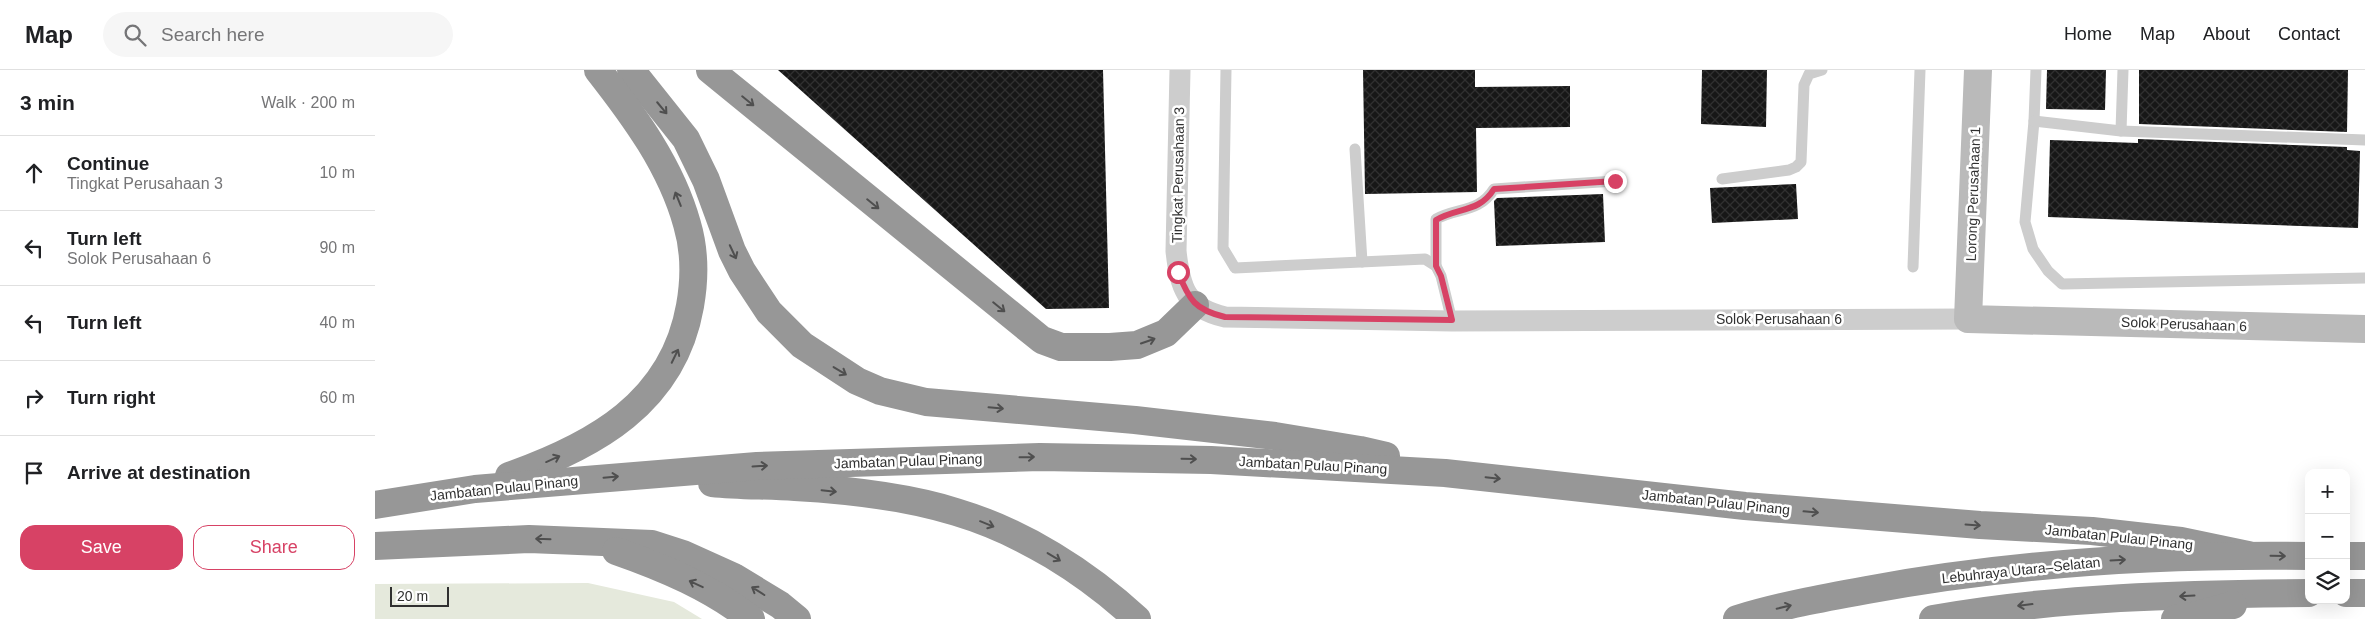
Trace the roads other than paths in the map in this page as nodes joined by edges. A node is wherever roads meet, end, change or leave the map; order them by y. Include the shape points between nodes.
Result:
1 (598, 70) edge
2 (631, 70) edge
3 (710, 70) edge
4 (1179, 70) edge
5 (1226, 70) edge
6 (1821, 70) edge
7 (1920, 70) edge
8 (1977, 70) edge
9 (2036, 70) edge
10 (2123, 70) edge
11 (2035, 121) junction
12 (2121, 131) junction
13 (2365, 140) edge
14 (1355, 149) dead end
15 (1722, 179) dead end
16 (1615, 181) dead end
17 (1363, 262) junction
18 (1436, 266) junction
19 (1913, 267) dead end
20 (2365, 278) edge
21 (1195, 305) junction
22 (1969, 318) junction
23 (1452, 320) junction
24 (2365, 329) edge
25 (1445, 472) junction
26 (659, 473) junction
27 (475, 489) junction
28 (375, 505) edge
29 (591, 543) junction
30 (375, 546) edge
31 (2248, 555) junction
32 (2305, 556) edge
33 (2350, 556) edge
34 (2365, 556) edge
35 (2305, 593) edge
36 (2350, 593) edge
37 (2365, 593) edge
38 (2270, 594) junction
39 (751, 619) edge
40 (797, 619) edge
41 (1137, 619) edge
42 (1737, 619) edge
43 (1933, 619) edge
44 (2175, 619) edge

27 -> 1 highway via 554,459 589,442 618,422 659,382 684,335 694,274 687,222 657,154
2 -> 25 highway via 686,139 706,180 732,251 769,312 802,345 857,381 887,394 926,402 1275,436 1360,450
3 -> 21 highway via 1042,340 1061,347 1137,345 1166,333
4 - 21 street, Tingkat Perusahaan 3 via 1176,251 1178,272
5 - 17 lane via 1223,248 1235,268
6 - 15 lane via 1809,74 1804,85 1801,162 1789,170
7 - 19 lane
8 - 22 street, Lorong Perusahaan 1
9 - 11 lane
10 - 12 lane
11 - 12 lane
11 - 20 lane via 2025,222 2033,250 2062,284
12 - 13 lane
14 - 17 lane
16 - 18 lane via 1494,189 1486,201 1469,209 1449,212 1436,220
17 - 18 lane via 1425,259
18 - 23 lane
21 - 23 street, Solok Perusahaan 6 via 1206,313 1225,317
22 - 23 street, Solok Perusahaan 6
22 - 24 street, Solok Perusahaan 6
26 -> 25 highway, Jambatan Pulau Pinang via 757,466 1040,457 1211,460
25 -> 31 highway, Jambatan Pulau Pinang via 1745,506 1980,526 2092,531 2181,541
27 -> 26 highway, Jambatan Pulau Pinang
26 -> 41 highway via 739,486 794,487 891,498 955,512 1011,534 1050,555 1087,578
27 - 28 highway, Jambatan Pulau Pinang
29 -> 30 highway via 489,539
39 -> 29 highway via 706,589 643,560
40 -> 29 highway via 748,585 683,554 637,542
31 -> 32 highway, Lebuhraya Utara–Selatan
42 -> 31 highway, Lebuhraya Utara–Selatan via 1828,598 1960,574 2037,565
33 - 34 highway
35 - 38 highway
36 - 37 highway
38 -> 43 highway via 2101,599 2026,605
38 - 44 highway

